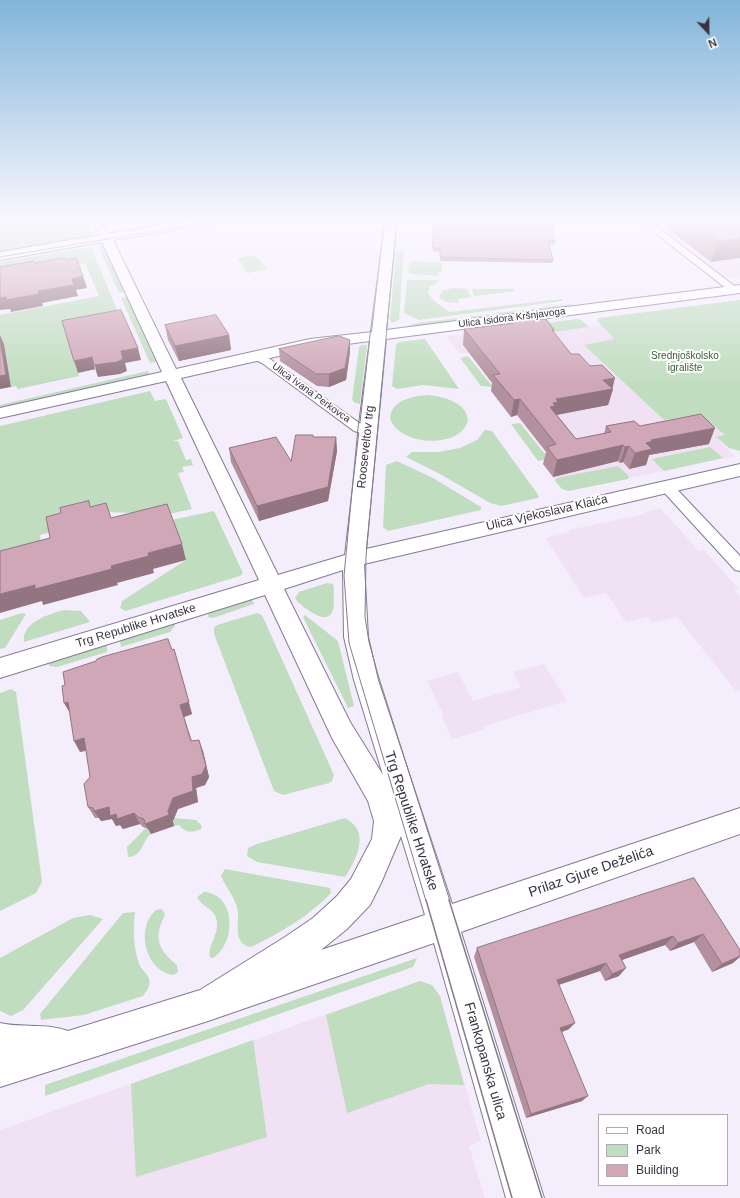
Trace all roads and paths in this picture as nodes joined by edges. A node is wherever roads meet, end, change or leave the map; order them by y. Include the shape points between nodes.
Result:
1 (124, 275) edge
2 (385, 275) edge
3 (717, 275) edge
4 (737, 290) edge
5 (381, 308) junction
6 (378, 334) junction
7 (316, 343) junction
8 (253, 356) junction
9 (171, 374) junction
10 (0, 413) edge
11 (368, 431) junction
12 (740, 470) edge
13 (666, 486) junction
14 (355, 559) junction
15 (740, 566) edge
16 (272, 584) junction
17 (0, 668) edge
18 (397, 813) junction
19 (740, 822) edge
20 (443, 924) junction
21 (208, 1004) junction
22 (0, 1040) edge
23 (77, 1046) junction
24 (0, 1070) edge
25 (525, 1198) edge

1 - 9 main road
2 - 5 main road, Rooseveltov trg
3 - 4 street
4 - 6 main road, Ulica Isidora Kršnjavoga
5 - 6 main road, Rooseveltov trg
5 - 7 main road via 355,330
6 - 7 main road, Ulica Isidora Kršnjavoga
6 - 11 main road, Rooseveltov trg
7 - 8 main road
8 - 9 main road
8 - 11 street, Ulica Ivana Perkovca via 270,363 358,428
9 - 10 main road
9 - 16 main road
11 - 14 main road, Rooseveltov trg
12 - 13 main road, Ulica Vjekoslava Klaića
13 - 14 main road, Ulica Vjekoslava Klaića
13 - 15 street
14 - 16 main road, Trg Republike Hrvatske
14 - 18 main road, Trg Republike Hrvatske via 353,600 358,649
16 - 17 main road, Trg Republike Hrvatske
16 - 18 main road, Trg Republike Hrvatske via 341,730 376,791
18 - 20 main road, Trg Republike Hrvatske
18 - 21 main road, Trg Republike Hrvatske via 388,830 383,848 359,892 346,908 316,936
19 - 20 main road, Prilaz Gjure Deželića
20 - 21 main road, Trg Republike Hrvatske
20 - 25 main road, Frankopanska ulica
21 - 23 main road, Trg Republike Hrvatske
22 - 23 main road, Trg Republike Hrvatske
23 - 24 main road, Trg Republike Hrvatske

